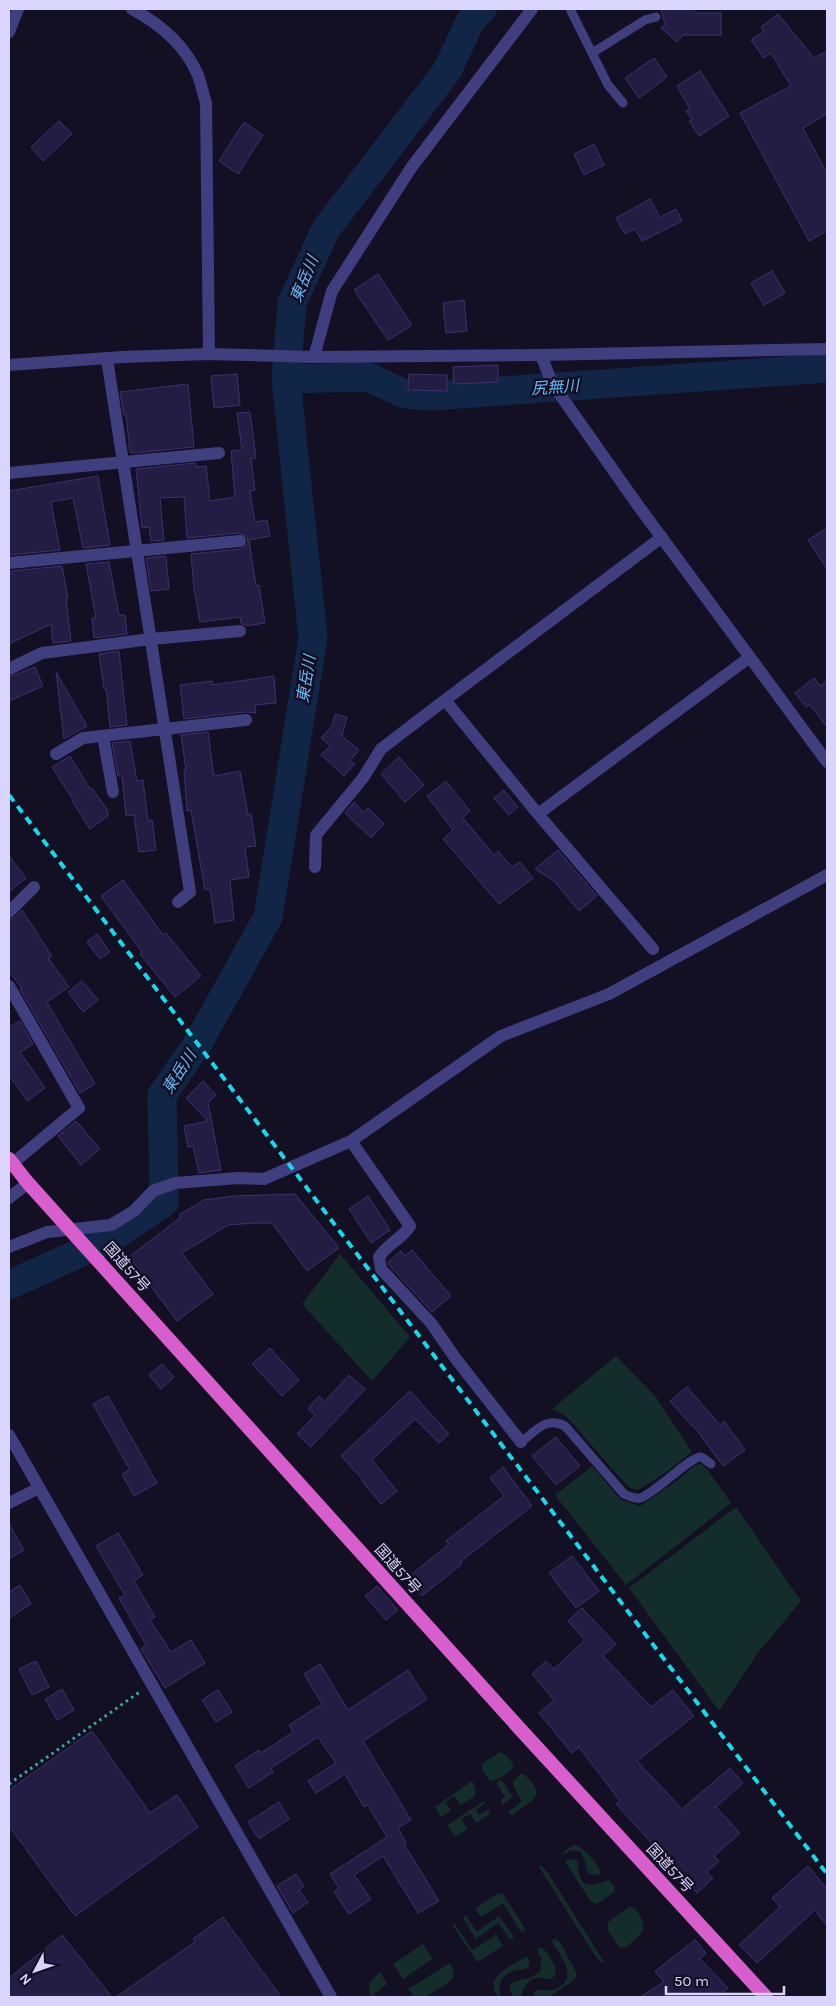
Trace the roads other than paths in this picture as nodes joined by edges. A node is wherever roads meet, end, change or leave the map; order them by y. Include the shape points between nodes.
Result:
1 (18, 9) edge
2 (132, 9) edge
3 (532, 9) edge
4 (570, 9) edge
5 (656, 17) dead end
6 (9, 32) edge
7 (592, 53) junction
8 (623, 104) dead end
9 (827, 349) edge
10 (209, 354) junction
11 (541, 355) junction
12 (310, 357) junction
13 (106, 359) junction
14 (9, 365) edge
15 (219, 453) dead end
16 (122, 461) junction
17 (9, 473) edge
18 (662, 537) junction
19 (240, 541) dead end
20 (136, 550) junction
21 (9, 563) edge
22 (240, 631) dead end
23 (150, 639) junction
24 (750, 656) junction
25 (9, 669) edge
26 (445, 700) junction
27 (246, 720) dead end
28 (164, 729) junction
29 (104, 736) junction
30 (56, 754) dead end
31 (827, 762) edge
32 (113, 792) dead end
33 (538, 814) junction
34 (315, 867) dead end
35 (827, 875) edge
36 (34, 887) dead end
37 (178, 902) dead end
38 (9, 912) edge
39 (653, 949) dead end
40 (9, 986) edge
41 (351, 1141) junction
42 (11, 1161) edge
43 (28, 1183) junction
44 (9, 1198) edge
45 (9, 1247) edge
46 (9, 1436) edge
47 (521, 1442) joint
48 (711, 1464) dead end
49 (39, 1488) junction
50 (9, 1503) edge
51 (332, 1997) edge
52 (766, 1997) edge

1 - 6 street
2 - 10 street via 152,20 180,44 198,74 206,103
3 - 12 street via 411,168 332,291
4 - 7 lane
5 - 7 lane via 645,20
7 - 8 lane via 608,85
9 - 11 street
10 - 12 street
10 - 13 street
11 - 12 street
11 - 18 street via 561,396
13 - 14 street
13 - 16 street
15 - 16 street
16 - 17 street
16 - 20 street
18 - 24 street
18 - 26 street
19 - 20 street
20 - 21 street
20 - 23 street
22 - 23 street
23 - 25 street via 42,653
23 - 28 street
24 - 31 street
24 - 33 street
26 - 33 street
26 - 34 street via 381,749 363,778 316,835
27 - 28 street
28 - 29 street
28 - 37 street via 190,892
29 - 30 street via 83,738
29 - 32 street
33 - 39 street
35 - 41 street via 610,994 501,1036
36 - 38 street
40 - 42 street via 79,1108
41 - 45 street via 264,1179 175,1184 153,1191 134,1211 111,1225 47,1232
41 - 47 street via 410,1226 383,1250 379,1257 381,1270 431,1323
42 - 43 highway, 国道57号
43 - 44 street
43 - 52 highway, 国道57号
46 - 49 street
47 - 48 lane via 548,1422 556,1421 565,1426 624,1494 640,1498 696,1458 702,1457
49 - 50 street
49 - 51 street

